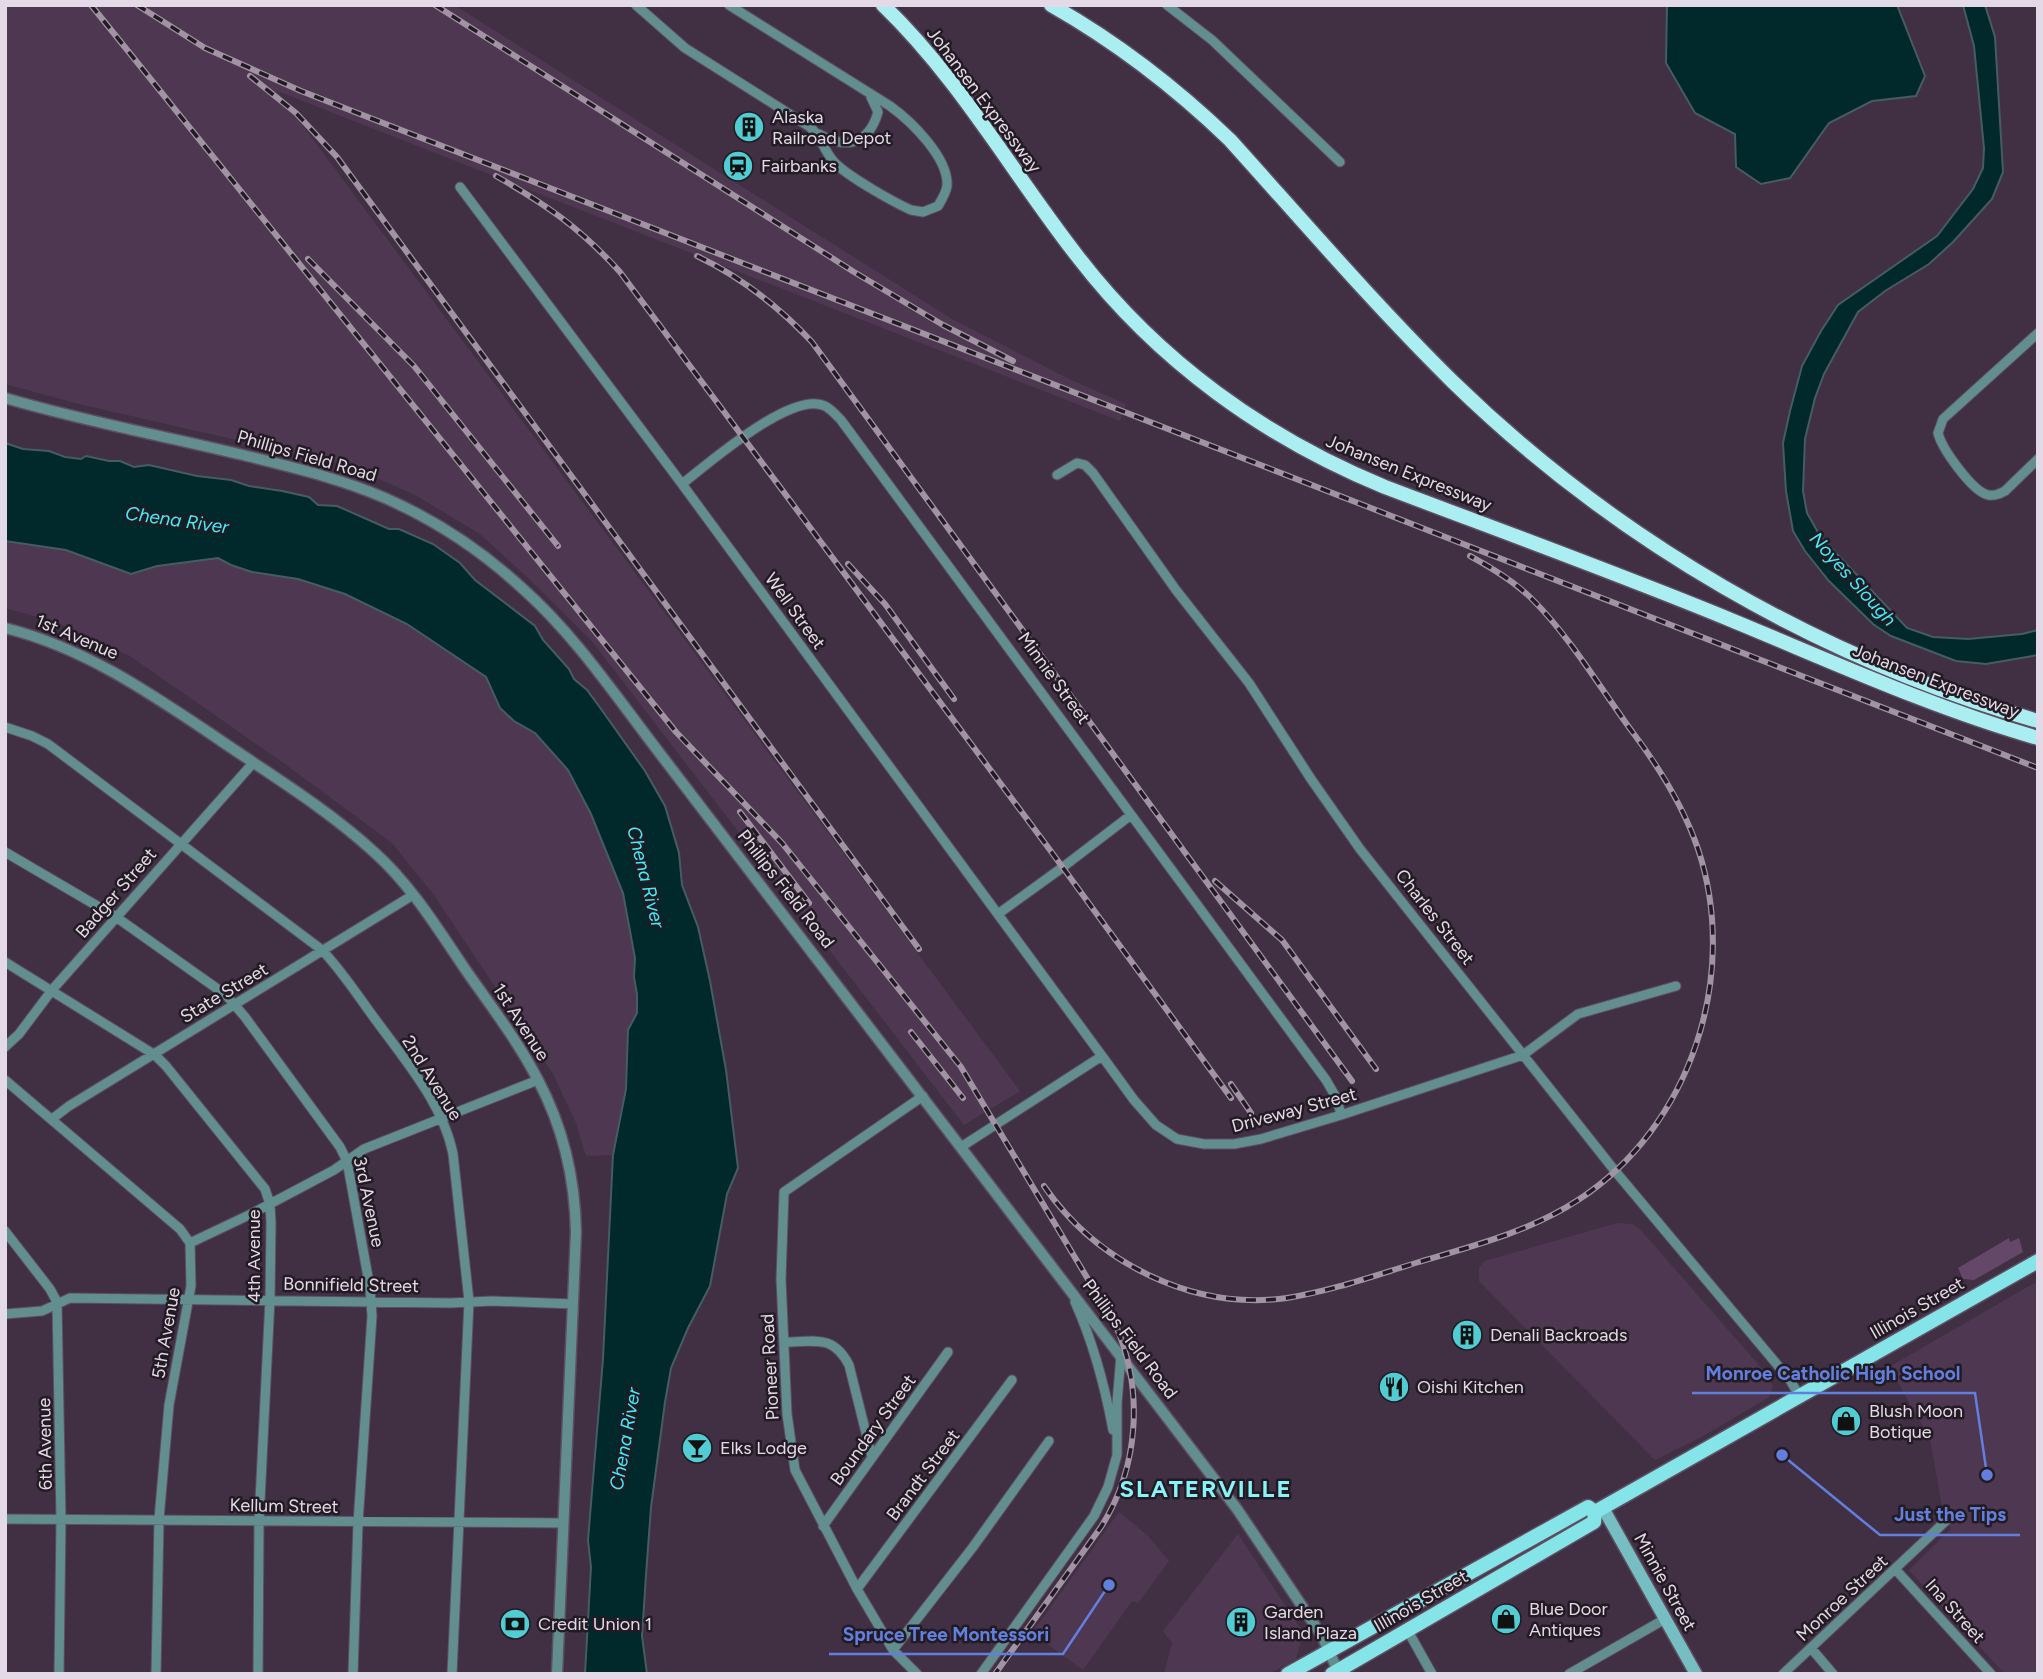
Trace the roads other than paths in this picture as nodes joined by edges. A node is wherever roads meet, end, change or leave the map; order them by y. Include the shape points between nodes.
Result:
1 (636, 5) edge
2 (729, 5) edge
3 (883, 5) edge
4 (1051, 5) edge
5 (1167, 5) edge
6 (867, 91) junction
7 (818, 134) junction
8 (1340, 162) dead end
9 (460, 187) dead end
10 (2038, 333) edge
11 (5, 398) edge
12 (2038, 460) edge
13 (1057, 475) dead end
14 (682, 484) junction
15 (5, 628) edge
16 (2038, 721) edge
17 (5, 727) edge
18 (2038, 740) edge
19 (253, 763) junction
20 (1131, 815) junction
21 (179, 844) junction
22 (5, 852) edge
23 (413, 895) junction
24 (998, 914) junction
25 (116, 917) junction
26 (322, 950) junction
27 (5, 962) edge
28 (1676, 986) dead end
29 (52, 990) junction
30 (235, 1004) junction
31 (5, 1047) edge
32 (155, 1055) junction
33 (1102, 1055) junction
34 (1523, 1055) junction
35 (5, 1080) edge
36 (538, 1080) junction
37 (923, 1096) junction
38 (1341, 1115) junction
39 (441, 1118) junction
40 (52, 1119) junction
41 (961, 1147) junction
42 (346, 1161) junction
43 (270, 1204) junction
44 (5, 1231) edge
45 (190, 1243) junction
46 (2038, 1261) edge
47 (1070, 1290) junction
48 (270, 1299) junction
49 (188, 1300) junction
50 (371, 1300) junction
51 (469, 1301) junction
52 (58, 1302) junction
53 (573, 1304) junction
54 (5, 1314) edge
55 (785, 1342) junction
56 (948, 1352) dead end
57 (1121, 1355) junction
58 (1012, 1380) dead end
59 (1800, 1397) junction
60 (1049, 1441) dead end
61 (1117, 1455) junction
62 (873, 1457) junction
63 (1599, 1510) junction
64 (1951, 1516) dead end
65 (5, 1519) edge
66 (159, 1519) junction
67 (61, 1520) junction
68 (260, 1521) junction
69 (358, 1523) junction
70 (563, 1523) junction
71 (460, 1524) junction
72 (823, 1526) junction
73 (1896, 1570) junction
74 (857, 1589) junction
75 (1665, 1619) junction
76 (1408, 1631) junction
77 (1811, 1648) junction
78 (893, 1650) junction
79 (1329, 1653) junction
80 (1335, 1672) edge
81 (59, 1674) edge
82 (156, 1674) edge
83 (258, 1674) edge
84 (353, 1674) edge
85 (452, 1674) edge
86 (557, 1674) edge
87 (917, 1674) edge
88 (981, 1674) edge
89 (1288, 1674) edge
90 (1432, 1674) edge
91 (1569, 1674) edge
92 (1696, 1674) edge
93 (1783, 1674) edge
94 (1833, 1674) edge
95 (1991, 1674) edge

1 - 7 street via 684,48
2 - 6 street
3 - 18 highway, Johansen Expressway via 952,84 1116,303 1202,382 1275,434 1361,478
4 - 16 highway, Johansen Expressway via 1116,44 1204,115 1453,382 1519,442 1612,515 1702,573 1816,636 1911,678
5 - 8 street via 1212,40
6 - 7 street via 878,112 862,137 842,144
6 - 7 street via 913,125 943,166 947,187 938,206 923,212 901,206 842,169
9 - 14 street, Well Street
10 - 12 street via 1944,419 1938,433 1952,460 1979,491 1990,496 2004,491
11 - 37 street, Phillips Field Road via 346,482 426,518 494,563 576,643
13 - 34 street, Charles Street via 1077,463 1093,473 1249,683 1360,849
14 - 20 street, Minnie Street via 785,410 806,403 825,405 858,440
14 - 24 street, Well Street
15 - 19 street, 1st Avenue via 115,672
17 - 21 street, 2nd Avenue via 48,744
19 - 21 street, Badger Street
19 - 23 street, 1st Avenue via 338,821
20 - 24 street
20 - 38 street, Minnie Street via 1326,1080
21 - 25 street, Badger Street
21 - 26 street, 2nd Avenue
22 - 25 street, 3rd Avenue
23 - 26 street, State Street
23 - 36 street, 1st Avenue
24 - 33 street, Well Street
25 - 29 street, Badger Street
25 - 30 street, 3rd Avenue
26 - 30 street, State Street
26 - 39 street, 2nd Avenue via 383,1030
27 - 29 street, 4th Avenue
28 - 34 street, Driveway Street via 1578,1014
29 - 31 street, Badger Street
29 - 32 street, 4th Avenue
30 - 32 street, State Street
30 - 42 street, 3rd Avenue
32 - 40 street, State Street
32 - 43 street, 4th Avenue via 251,1170
33 - 38 street, Driveway Street via 1133,1100 1177,1139 1234,1144
33 - 41 street
34 - 38 street, Driveway Street
34 - 59 street, Charles Street
35 - 40 street
36 - 39 street
36 - 53 street, 1st Avenue via 563,1142 575,1200
37 - 41 street, Phillips Field Road
37 - 55 street, Pioneer Road via 785,1192 781,1279
39 - 42 street
39 - 51 street, 2nd Avenue via 453,1154
40 - 45 street via 180,1229
41 - 47 street, Phillips Field Road
42 - 43 street
42 - 50 street, 3rd Avenue
43 - 45 street
43 - 48 street, 4th Avenue
44 - 52 street
45 - 49 street, 5th Avenue
46 - 59 main road, Illinois Street
47 - 57 street, Phillips Field Road
47 - 61 street via 1109,1407
48 - 49 street, Bonnifield Street
48 - 50 street, Bonnifield Street
48 - 68 street, 4th Avenue
49 - 52 street, Bonnifield Street via 70,1298
49 - 66 street, 5th Avenue via 169,1405
50 - 51 street, Bonnifield Street
50 - 69 street, 3rd Avenue
51 - 53 street, Bonnifield Street
51 - 71 street, 2nd Avenue
52 - 54 street, Bonnifield Street via 43,1311
52 - 67 street, 6th Avenue
53 - 70 street, 1st Avenue
55 - 62 street via 828,1342 843,1354
55 - 72 street, Pioneer Road via 787,1414 796,1470
56 - 62 street, Boundary Street
57 - 61 street
57 - 79 street, Phillips Field Road via 1237,1509
58 - 74 street, Brandt Street
59 - 63 main road, Illinois Street
60 - 78 street
61 - 88 street via 1094,1516
62 - 72 street, Boundary Street
63 - 75 main road, Minnie Street
63 - 76 main road, Illinois Street via 1594,1521
63 - 79 main road, Illinois Street via 1588,1507
64 - 73 street, Monroe Street
65 - 67 street, Kellum Street
66 - 67 street, Kellum Street
66 - 68 street, Kellum Street
66 - 82 street, 5th Avenue
67 - 81 street, 6th Avenue
68 - 69 street, Kellum Street
68 - 83 street, 4th Avenue
69 - 71 street, Kellum Street
69 - 84 street, 3rd Avenue
70 - 71 street, Kellum Street
70 - 86 street, 1st Avenue
71 - 85 street, 2nd Avenue
72 - 74 street, Pioneer Road
73 - 77 street, Monroe Street
73 - 95 street, Ina Street
74 - 78 street, Pioneer Road
75 - 91 street
75 - 92 main road, Minnie Street
76 - 80 main road, Illinois Street
76 - 90 street
77 - 93 street, Monroe Street
77 - 94 street
78 - 87 street, Pioneer Road
79 - 80 street, Phillips Field Road
79 - 89 main road, Illinois Street

